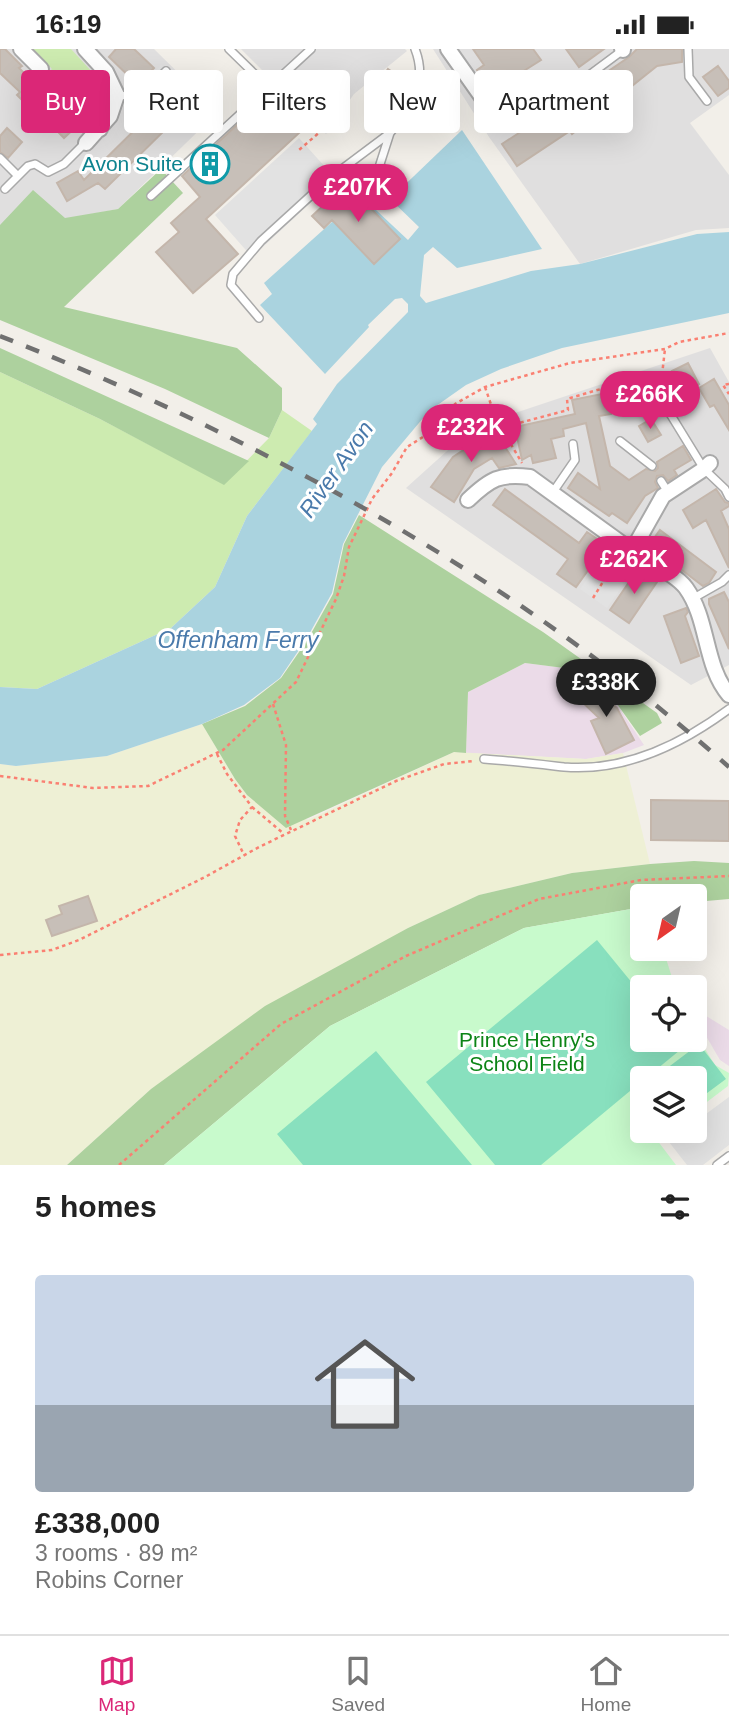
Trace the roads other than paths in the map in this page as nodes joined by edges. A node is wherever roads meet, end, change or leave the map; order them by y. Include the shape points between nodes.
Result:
1 (21, 49) edge
2 (229, 49) edge
3 (311, 49) edge
4 (415, 49) edge
5 (448, 49) edge
6 (622, 49) edge
7 (688, 49) edge
8 (90, 51) edge
9 (41, 69) dead end
10 (251, 70) edge
11 (287, 70) edge
12 (421, 70) edge
13 (596, 70) edge
14 (474, 86) edge
15 (117, 95) junction
16 (124, 96) edge
17 (707, 101) dead end
18 (237, 115) edge
19 (110, 117) edge
20 (96, 133) edge
21 (389, 133) edge
22 (390, 133) edge
23 (86, 142) joint
24 (0, 158) edge
25 (18, 176) junction
26 (5, 189) dead end
27 (372, 189) dead end
28 (151, 196) dead end
29 (258, 318) dead end
30 (669, 412) road end
31 (620, 441) dead end
32 (573, 444) dead end
33 (652, 466) dead end
34 (707, 466) junction
35 (553, 492) junction
36 (729, 497) edge
37 (468, 500) dead end
38 (629, 548) junction
39 (729, 575) edge
40 (692, 599) junction
41 (729, 695) edge
42 (729, 709) edge
43 (484, 759) road end
44 (729, 1156) edge
45 (717, 1165) edge

1 - 9 street
2 - 10 lane
3 - 11 lane
4 - 12 lane
5 - 14 street
6 - 13 lane
7 - 17 lane via 689,77
8 - 15 street
15 - 16 lane
15 - 19 street
18 - 28 lane
20 - 23 street
21 - 29 lane via 330,178 233,274 231,285
22 - 27 lane
23 - 25 lane via 64,164 48,172 34,164
24 - 25 lane
25 - 26 lane
30 - 34 lane
31 - 33 lane
32 - 35 lane via 575,460
34 - 36 lane
34 - 38 street via 665,487
35 - 37 street via 530,477 513,475 491,479
35 - 38 street
38 - 40 street via 685,585
39 - 40 lane
40 - 41 street via 719,682
42 - 43 lane via 670,746 622,762 566,767
44 - 45 lane

